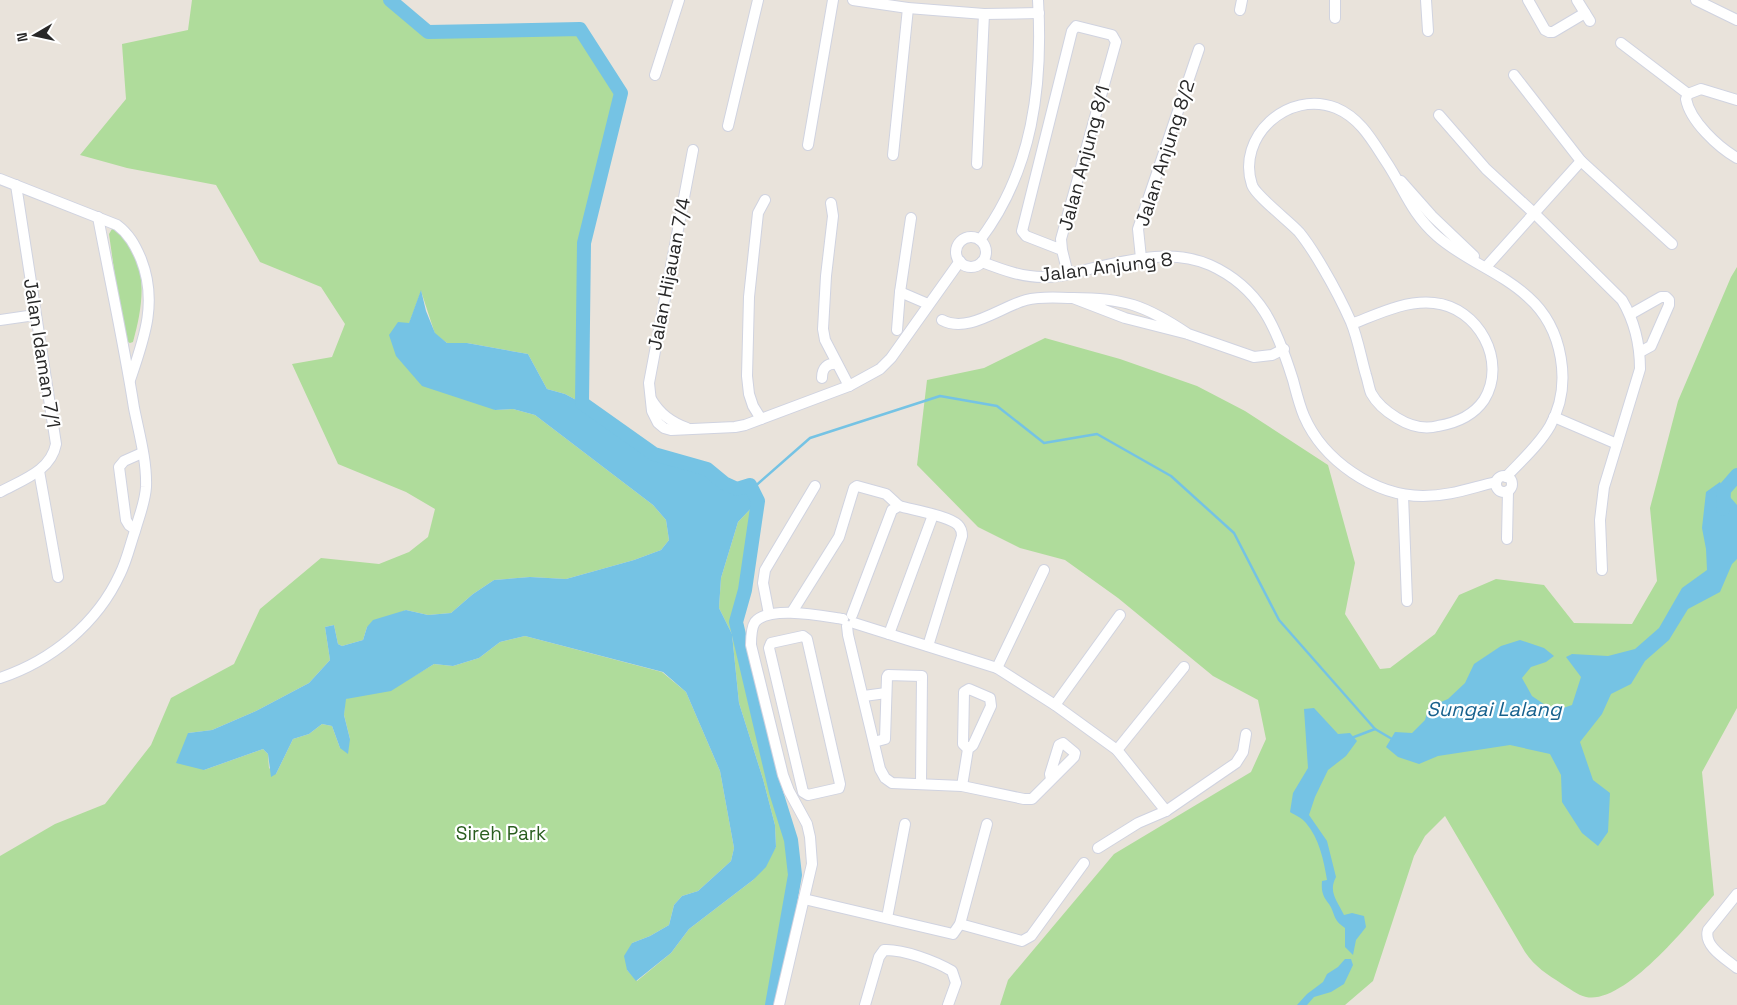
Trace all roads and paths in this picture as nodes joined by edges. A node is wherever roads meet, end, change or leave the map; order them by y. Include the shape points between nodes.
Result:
1 (679, 0) edge
2 (758, 0) edge
3 (833, 0) edge
4 (853, 0) edge
5 (1038, 0) edge
6 (1336, 0) edge
7 (1426, 0) edge
8 (1528, 0) edge
9 (1577, 0) edge
10 (1696, 0) edge
11 (908, 8) junction
12 (1039, 13) junction
13 (984, 14) junction
14 (1335, 18) dead end
15 (1737, 20) edge
16 (1428, 31) dead end
17 (1621, 43) dead end
18 (1199, 49) dead end
19 (654, 75) dead end
20 (1514, 75) dead end
21 (1688, 94) junction
22 (1737, 100) edge
23 (1439, 115) dead end
24 (728, 126) dead end
25 (808, 145) dead end
26 (693, 150) dead end
27 (893, 155) dead end
28 (1737, 158) edge
29 (1580, 161) junction
30 (977, 164) dead end
31 (0, 179) edge
32 (16, 185) junction
33 (765, 200) dead end
34 (831, 203) dead end
35 (1535, 214) junction
36 (98, 218) junction
37 (912, 218) dead end
38 (980, 240) junction
39 (1672, 244) dead end
40 (1062, 250) junction
41 (1140, 258) junction
42 (960, 261) junction
43 (982, 262) junction
44 (1486, 267) junction
45 (1068, 274) junction
46 (900, 292) junction
47 (1073, 298) junction
48 (928, 304) junction
49 (1631, 314) junction
50 (35, 315) junction
51 (0, 320) edge
52 (942, 320) dead end
53 (1352, 324) junction
54 (897, 330) dead end
55 (1188, 334) junction
56 (123, 348) junction
57 (141, 348) junction
58 (1284, 349) junction
59 (1640, 352) junction
60 (837, 364) junction
61 (822, 378) dead end
62 (130, 381) junction
63 (850, 386) junction
64 (1554, 417) junction
65 (761, 419) junction
66 (1617, 444) junction
67 (142, 453) junction
68 (39, 471) junction
69 (1506, 477) junction
70 (1496, 482) junction
71 (815, 486) dead end
72 (0, 492) edge
73 (1508, 492) junction
74 (1403, 495) junction
75 (899, 506) junction
76 (933, 514) junction
77 (135, 529) junction
78 (1507, 539) dead end
79 (1044, 570) dead end
80 (1602, 570) dead end
81 (58, 577) dead end
82 (1407, 601) dead end
83 (792, 612) junction
84 (769, 614) junction
85 (1120, 615) dead end
86 (849, 621) junction
87 (889, 634) junction
88 (928, 646) junction
89 (1184, 667) dead end
90 (997, 668) junction
91 (774, 672) junction
92 (758, 676) junction
93 (0, 678) edge
94 (886, 693) junction
95 (864, 696) junction
96 (1055, 705) junction
97 (1246, 734) dead end
98 (874, 742) junction
99 (968, 749) junction
100 (1117, 750) junction
101 (796, 764) junction
102 (781, 766) junction
103 (1051, 779) dead end
104 (921, 784) junction
105 (962, 786) junction
106 (1166, 810) junction
107 (906, 824) dead end
108 (987, 824) dead end
109 (1098, 848) dead end
110 (1084, 863) dead end
111 (1737, 894) edge
112 (804, 899) junction
113 (887, 918) junction
114 (960, 924) junction
115 (1737, 968) edge
116 (779, 1005) edge
117 (865, 1005) edge
118 (948, 1005) edge

1 - 19 street
2 - 24 street
3 - 25 street
4 - 11 street
5 - 12 street
6 - 14 street
7 - 16 street
8 - 9 street via 1548,32 1587,17
10 - 15 street
11 - 13 street
11 - 27 street
12 - 13 street
12 - 38 street via 1035,107 1027,143 1010,190
13 - 30 street
17 - 21 street
18 - 41 street, Jalan Anjung 8/2 via 1138,229
20 - 29 street
21 - 22 street via 1701,89
21 - 28 street via 1686,99 1690,113 1717,144
23 - 35 street via 1486,169
26 - 65 street, Jalan Hijauan 7/4 via 649,383 654,417 664,428 671,430 735,427
29 - 35 street
29 - 39 street
31 - 32 street
32 - 36 street
32 - 50 street, Jalan Idaman 7/1
33 - 65 street via 758,213 749,297 749,394
34 - 60 street via 833,216 823,329
35 - 44 street
35 - 49 street via 1622,300
36 - 56 street
36 - 57 street via 126,231 142,263 150,300
37 - 46 street
38 - 42 street via 972,237 960,242 956,253
38 - 43 street via 986,250
40 - 40 street, Jalan Anjung 8/1 via 1062,239 1116,42 1112,35 1079,27 1072,31 1022,231 1026,236
40 - 45 street, Jalan Anjung 8/1
41 - 45 street, Jalan Anjung 8
41 - 58 street, Jalan Anjung 8 via 1191,259 1228,275 1243,285 1267,314
42 - 43 street via 970,266
42 - 48 street
43 - 45 street, Jalan Anjung 8 via 1025,276 1048,278
44 - 53 street via 1440,239 1425,225 1412,209 1366,130 1351,117 1321,104 1303,104 1287,109 1262,128 1255,143 1250,170 1252,186 1301,234 1324,268
44 - 64 street via 1528,297 1554,334 1563,376 1562,394
46 - 48 street
46 - 54 street
47 - 52 street via 1029,299 969,323 950,325
47 - 55 street via 1125,318
47 - 55 street via 1116,300 1137,305
48 - 63 street via 891,358 880,369
49 - 59 street
49 - 59 street via 1661,297 1669,300 1652,345
50 - 51 street
50 - 68 street, Jalan Idaman 7/1 via 56,444 51,459
53 - 53 street via 1371,393 1383,409 1401,421 1418,428 1446,425 1472,413 1486,396 1493,371 1492,356 1481,332 1462,314 1437,303 1413,303
55 - 58 street via 1254,357
56 - 57 street
56 - 62 street
57 - 62 street
58 - 74 street, Jalan Anjung 8 via 1304,416 1316,438 1334,459 1355,474 1378,487
59 - 66 street via 1640,369
60 - 61 street via 826,366
60 - 63 street
62 - 67 street
63 - 65 street
64 - 66 street
64 - 69 street via 1550,428
66 - 80 street via 1604,487 1600,520
67 - 77 street via 146,487
67 - 77 street via 124,460 119,467 126,520
68 - 72 street, Jalan Idaman 7/1
68 - 81 street
69 - 70 street via 1500,477
69 - 73 street via 1512,484
70 - 73 street via 1499,490
70 - 74 street, Jalan Anjung 8 via 1444,495
71 - 84 street via 765,570
73 - 78 street
74 - 82 street
75 - 76 street
75 - 83 street via 886,494 857,486 854,488 839,537
75 - 86 street via 892,510
76 - 87 street
76 - 88 street via 954,522 960,527 962,536
77 - 93 street via 120,574 103,604 85,625 47,657
79 - 90 street
83 - 84 street
83 - 86 street
84 - 92 street via 755,622 751,632
85 - 96 street
86 - 87 street
86 - 95 street via 848,635
87 - 88 street
88 - 90 street
89 - 100 street
90 - 96 street
91 - 92 street
91 - 101 street
91 - 101 street via 771,644 805,636 840,786 805,795
92 - 102 street
94 - 95 street
94 - 98 street via 885,738
94 - 104 street via 888,675 922,676
95 - 98 street
96 - 100 street
97 - 106 street via 1243,752 1236,762
98 - 104 street via 885,778 892,783
99 - 99 street via 973,745 992,701 969,689 964,692 963,735 963,744
99 - 105 street
100 - 106 street
101 - 102 street
102 - 112 street via 810,837 812,864
103 - 105 street via 1032,799
104 - 105 street
106 - 109 street
107 - 113 street
108 - 114 street
110 - 114 street via 1031,936 1022,941
111 - 115 street via 1707,935 1710,945
112 - 113 street
112 - 116 street
113 - 114 street via 953,934
117 - 118 street via 879,956 884,950 895,950 952,971 956,983

